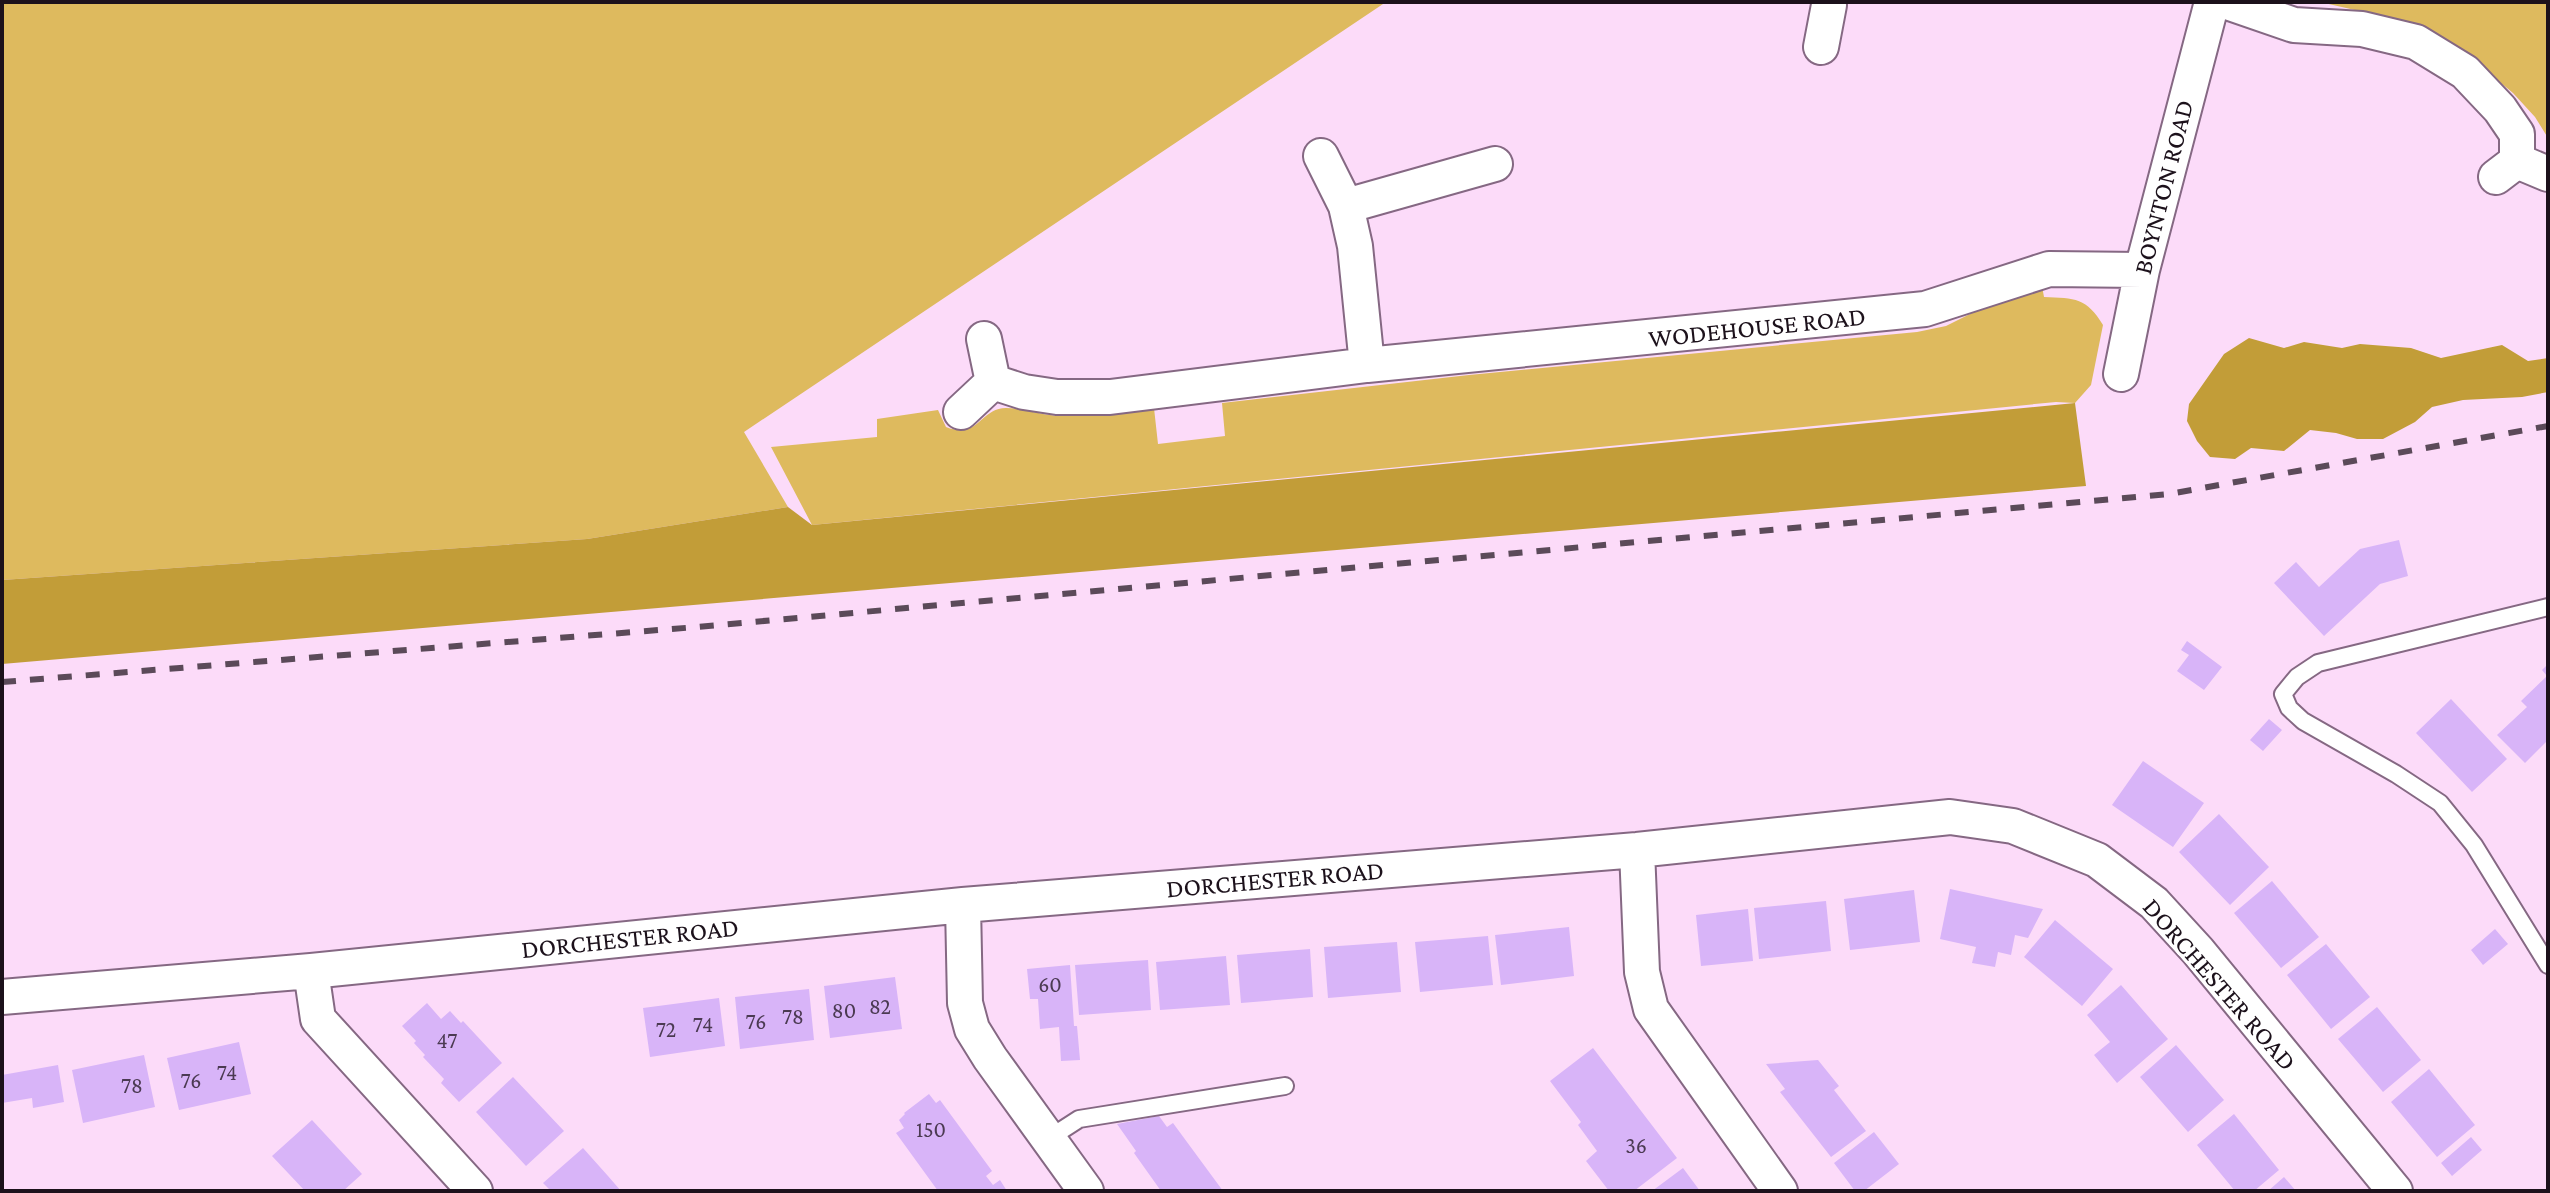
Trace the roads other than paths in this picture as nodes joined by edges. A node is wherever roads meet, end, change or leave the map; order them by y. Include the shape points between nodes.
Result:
1 (2212, 2) edge
2 (2227, 2) edge
3 (1826, 3) edge
4 (1821, 47) dead end
5 (1321, 156) dead end
6 (1495, 164) dead end
7 (2548, 174) edge
8 (1346, 206) junction
9 (2142, 270) junction
10 (984, 339) dead end
11 (1367, 365) junction
12 (2121, 374) dead end
13 (993, 382) junction
14 (961, 412) dead end
15 (2548, 607) edge
16 (1637, 850) junction
17 (963, 905) junction
18 (2548, 965) edge
19 (311, 971) junction
20 (2, 997) edge
21 (1285, 1086) dead end
22 (1048, 1139) junction
23 (475, 1191) edge
24 (1086, 1191) edge
25 (1780, 1191) edge
26 (2395, 1191) edge

1 - 9 street, BOYNTON ROAD
2 - 7 street via 2294,25 2362,29 2416,42 2465,72 2500,109 2517,134 2506,169
3 - 4 street
5 - 8 street
6 - 8 street
8 - 11 street
9 - 11 street, WODEHOUSE ROAD via 2049,269 1925,309
9 - 12 street, BOYNTON ROAD
10 - 13 street
11 - 13 street, WODEHOUSE ROAD via 1110,397 1057,397
13 - 14 street
15 - 18 lane via 2318,663 2283,694 2303,721 2440,803 2474,845
16 - 17 street, DORCHESTER ROAD
16 - 25 street via 1642,972 1651,1009
16 - 26 street, DORCHESTER ROAD via 1950,817 2013,826 2097,860 2154,903
17 - 19 street, DORCHESTER ROAD
17 - 22 street via 965,1003 972,1029
19 - 20 street, DORCHESTER ROAD
19 - 23 street via 318,1019
21 - 22 lane via 1079,1119
22 - 24 street

